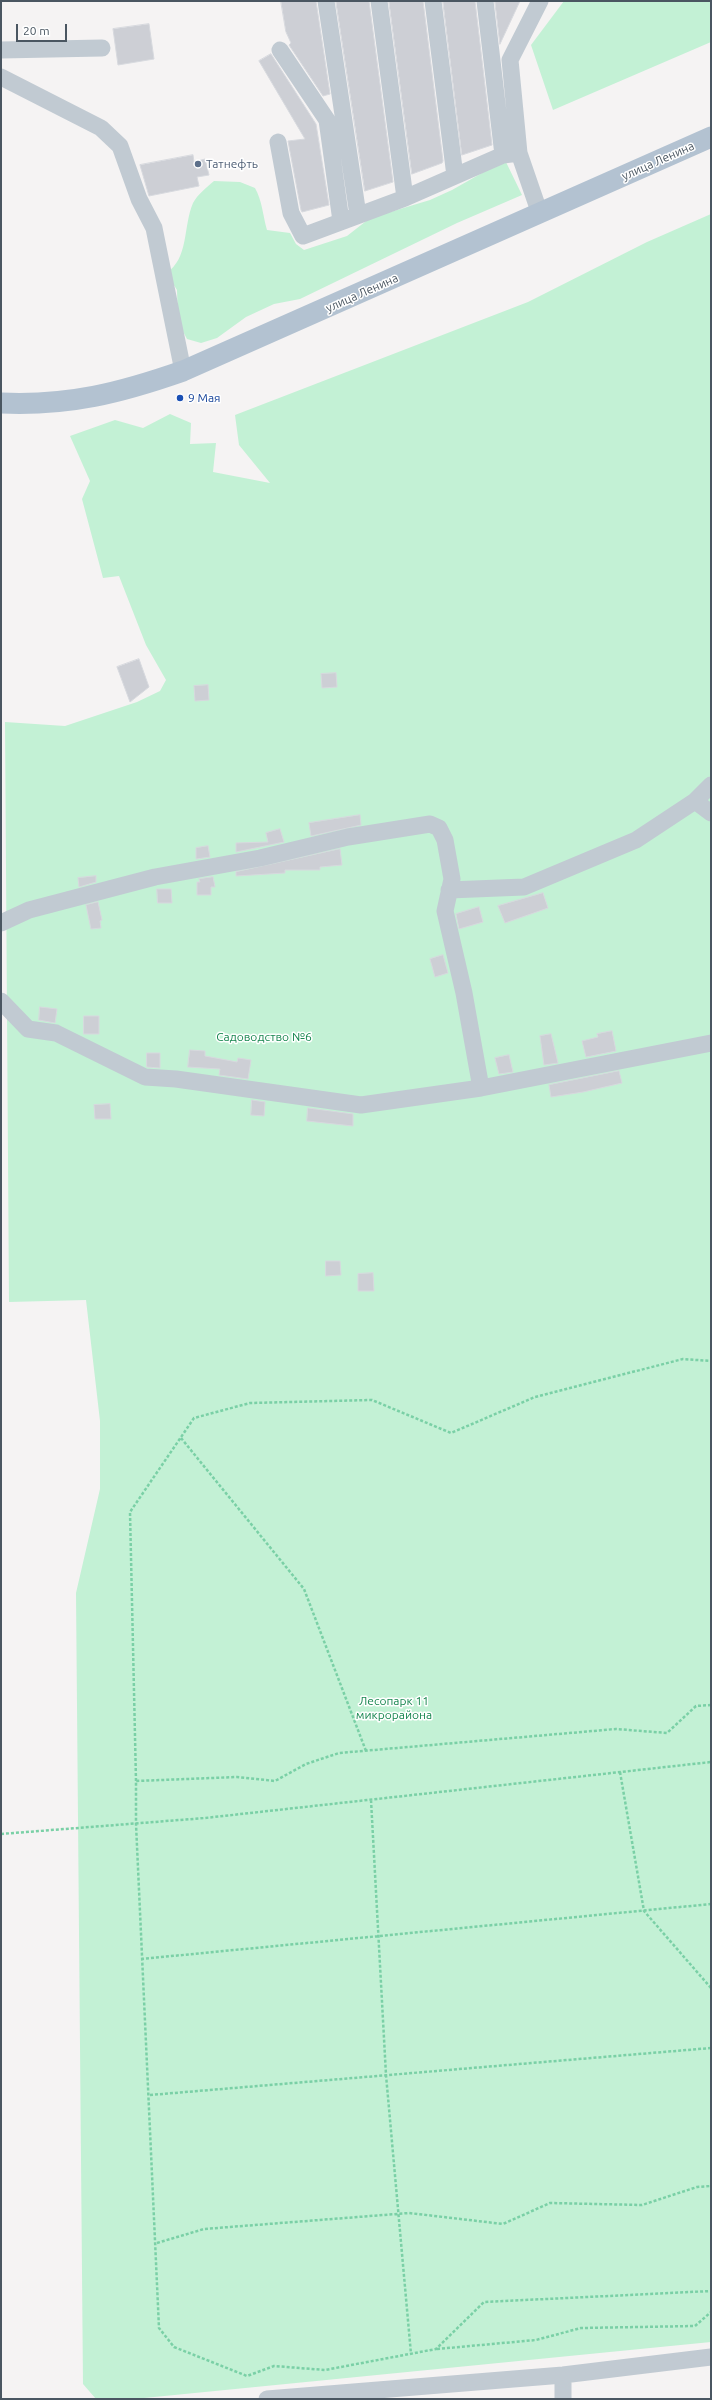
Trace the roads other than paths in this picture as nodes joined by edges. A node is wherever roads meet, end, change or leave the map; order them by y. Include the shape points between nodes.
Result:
1 (326, 1) edge
2 (379, 1) edge
3 (433, 1) edge
4 (485, 1) edge
5 (540, 1) edge
6 (102, 48) dead end
7 (1, 50) edge
8 (280, 50) dead end
9 (1, 77) edge
10 (711, 137) edge
11 (278, 142) dead end
12 (511, 154) junction
13 (456, 176) junction
14 (405, 198) junction
15 (540, 214) junction
16 (358, 215) junction
17 (341, 221) junction
18 (183, 371) junction
19 (1, 403) edge
20 (711, 785) edge
21 (695, 801) junction
22 (711, 813) edge
23 (450, 890) junction
24 (1, 923) edge
25 (1, 1001) edge
26 (711, 1043) edge
27 (481, 1088) junction
28 (711, 2357) edge
29 (563, 2375) junction
30 (319, 2397) edge
31 (266, 2399) edge
32 (563, 2399) edge

1 - 16 street
2 - 14 street
3 - 13 street
4 - 12 street
5 - 12 street via 510,60
6 - 7 street
8 - 17 street via 327,120
9 - 18 street via 101,128 120,146 139,199 154,228
10 - 15 main road, улица Ленина
11 - 17 street via 291,213 303,236
12 - 13 street
12 - 15 street
13 - 14 street
14 - 16 street
15 - 18 main road, улица Ленина
16 - 17 street
18 - 19 main road, улица Ленина via 133,388 76,401
20 - 21 street
21 - 22 street
21 - 23 street via 636,840 524,887
23 - 24 street via 452,879 445,840 439,828 430,824 348,837 260,858 155,877 29,910
23 - 27 street via 445,911 464,993
25 - 27 street via 28,1029 56,1033 145,1077 176,1079 361,1105
26 - 27 street
28 - 29 street
29 - 30 street
29 - 32 street
30 - 31 street

